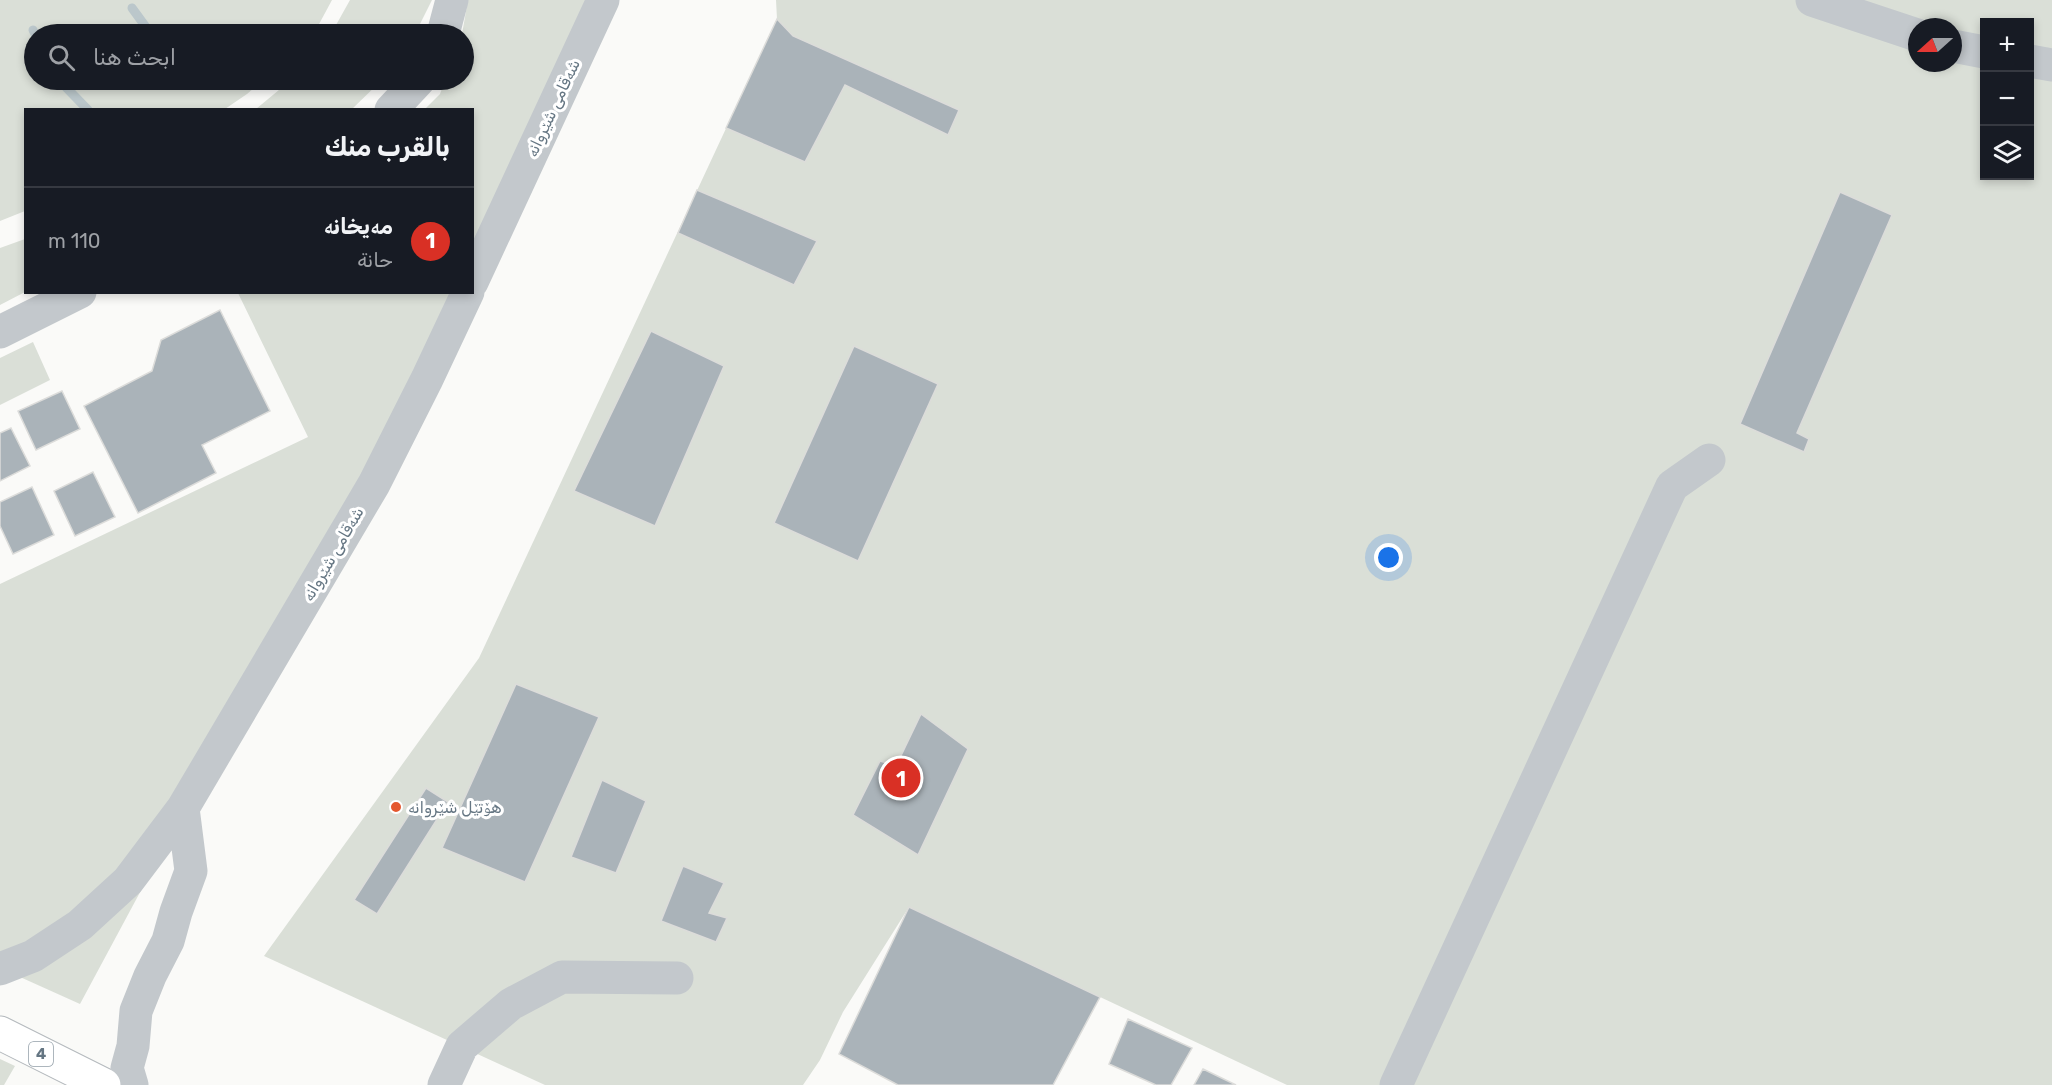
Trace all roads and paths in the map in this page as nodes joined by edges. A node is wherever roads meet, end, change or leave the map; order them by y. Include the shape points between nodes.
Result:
1 (452, 0) edge
2 (603, 0) edge
3 (1812, 0) edge
4 (446, 24) edge
5 (1908, 32) edge
6 (1962, 48) edge
7 (1980, 51) edge
8 (2034, 62) edge
9 (2052, 65) edge
10 (410, 90) edge
11 (393, 108) edge
12 (474, 278) edge
13 (76, 294) edge
14 (467, 294) edge
15 (0, 332) edge
16 (1709, 460) dead end
17 (183, 808) junction
18 (0, 969) edge
19 (677, 978) dead end
20 (0, 1034) edge
21 (104, 1085) edge
22 (132, 1085) edge
23 (444, 1085) edge
24 (1396, 1085) edge

1 - 4 street
2 - 12 street, شەقامی شێروانە
3 - 5 street
6 - 7 street
8 - 9 street
10 - 11 street
13 - 15 street
14 - 17 street, شەقامی شێروانە via 374,484
16 - 24 street via 1672,486
17 - 18 street, شەقامی شێروانە via 128,881 80,925 33,956
17 - 22 street via 191,871 168,941 136,1011 127,1068
19 - 23 street via 562,977 512,1004 462,1046
20 - 21 highway, 4

